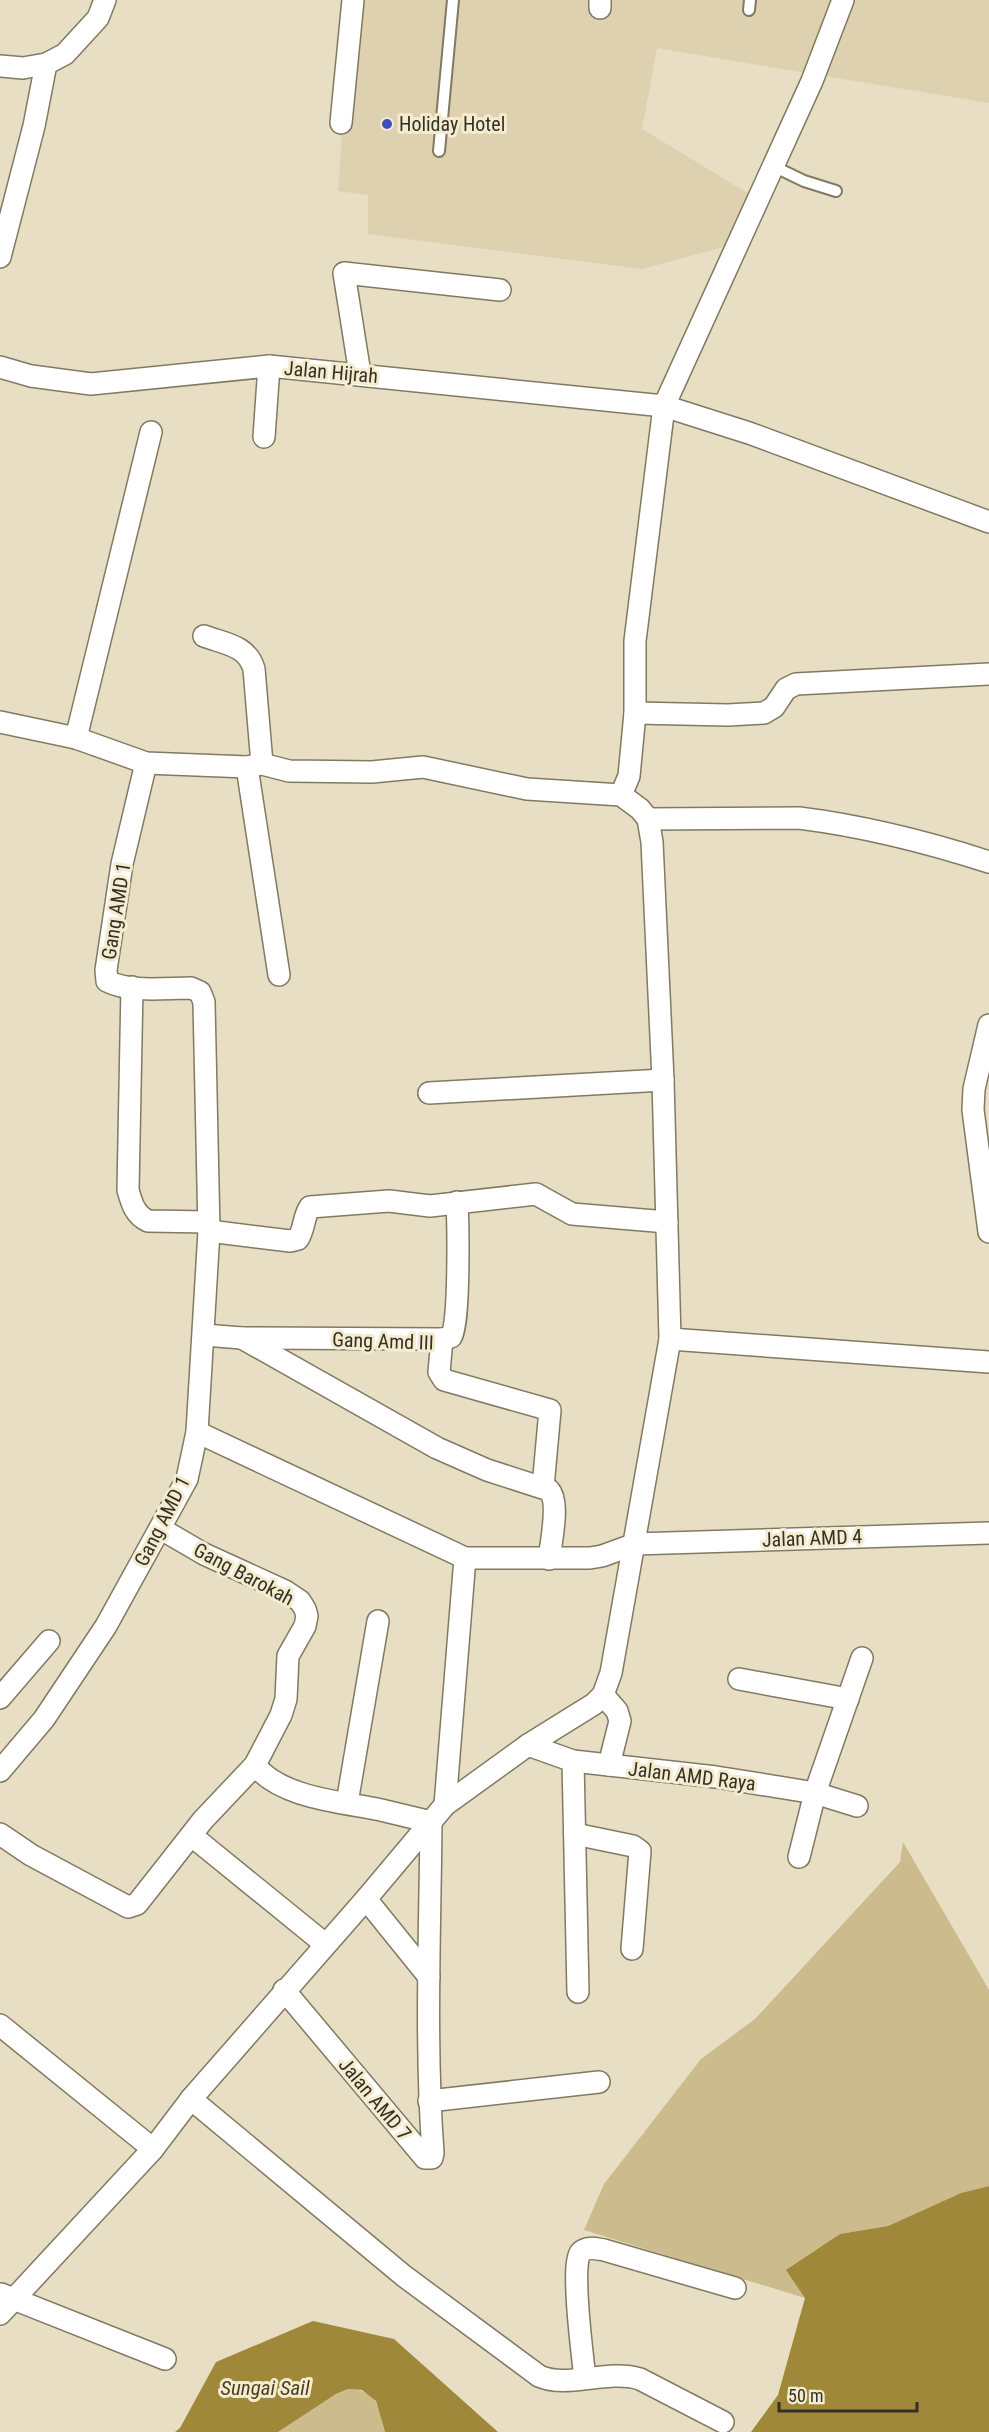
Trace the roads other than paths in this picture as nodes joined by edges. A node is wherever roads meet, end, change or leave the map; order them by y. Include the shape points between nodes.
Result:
1 (105, 0) edge
2 (352, 0) edge
3 (453, 0) edge
4 (843, 0) edge
5 (46, 64) junction
6 (0, 66) edge
7 (342, 123) dead end
8 (439, 151) dead end
9 (773, 166) junction
10 (836, 191) dead end
11 (0, 257) edge
12 (500, 290) dead end
13 (269, 366) junction
14 (0, 367) edge
15 (360, 374) junction
16 (664, 406) junction
17 (151, 432) dead end
18 (264, 437) dead end
19 (989, 522) edge
20 (204, 636) dead end
21 (989, 674) edge
22 (635, 713) junction
23 (0, 722) edge
24 (76, 738) junction
25 (146, 763) junction
26 (255, 765) junction
27 (621, 795) junction
28 (648, 819) junction
29 (989, 862) edge
30 (279, 975) dead end
31 (132, 987) junction
32 (989, 1025) edge
33 (663, 1080) junction
34 (429, 1093) dead end
35 (457, 1202) junction
36 (667, 1222) junction
37 (209, 1227) junction
38 (989, 1232) edge
39 (204, 1335) junction
40 (242, 1338) junction
41 (442, 1339) junction
42 (670, 1340) junction
43 (989, 1362) edge
44 (197, 1432) junction
45 (543, 1487) junction
46 (160, 1529) junction
47 (989, 1533) edge
48 (634, 1544) junction
49 (465, 1558) junction
50 (549, 1559) junction
51 (378, 1621) dead end
52 (49, 1641) dead end
53 (862, 1658) dead end
54 (739, 1679) dead end
55 (603, 1695) junction
56 (0, 1698) edge
57 (848, 1699) junction
58 (528, 1745) junction
59 (573, 1761) junction
60 (255, 1765) junction
61 (609, 1766) junction
62 (0, 1770) edge
63 (815, 1793) junction
64 (346, 1803) junction
65 (445, 1805) junction
66 (857, 1806) dead end
67 (431, 1822) junction
68 (0, 1834) edge
69 (575, 1834) junction
70 (192, 1836) junction
71 (799, 1857) dead end
72 (366, 1899) junction
73 (325, 1944) junction
74 (632, 1949) dead end
75 (429, 1977) junction
76 (284, 1990) junction
77 (578, 1992) dead end
78 (0, 2025) edge
79 (599, 2082) dead end
80 (191, 2099) junction
81 (429, 2101) junction
82 (153, 2149) junction
83 (735, 2288) dead end
84 (4, 2302) edge
85 (165, 2360) dead end
86 (585, 2378) junction
87 (723, 2422) dead end

1 - 5 street via 98,18 65,54
2 - 7 street
3 - 8 lane
4 - 9 street
5 - 6 street
5 - 11 street
9 - 10 lane
9 - 16 street
12 - 15 street via 344,273
13 - 14 street, Jalan Hijrah via 91,384 31,376
13 - 15 street, Jalan Hijrah
13 - 18 street
15 - 16 street, Jalan Hijrah
16 - 19 street, Jalan Hijrah
16 - 22 street via 635,641
17 - 24 street
20 - 26 street via 250,656 254,669
21 - 22 street via 796,684 786,689 771,709 759,713
22 - 27 street via 629,776
23 - 24 street
24 - 25 street
25 - 26 street
25 - 31 street, Gang AMD 1 via 122,864 106,970 107,981
26 - 27 street via 289,771 372,772 423,767 527,789
26 - 30 street
27 - 28 street
28 - 29 street via 822,821 901,837
28 - 33 street
31 - 37 street via 128,1190 132,1207 148,1221
31 - 37 street, Gang AMD 1 via 191,988 200,992 204,1002
32 - 38 street via 973,1110
33 - 34 street
33 - 36 street
35 - 36 street via 536,1194 572,1214
35 - 37 street via 430,1206 389,1201 310,1207 305,1213 303,1231 298,1239 290,1241
35 - 41 street via 455,1329 451,1337
36 - 42 street
37 - 39 street, Gang AMD 1
39 - 40 street, Gang Amd III
39 - 44 street, Gang AMD 1
40 - 41 street, Gang Amd III
40 - 45 street via 437,1448 488,1470
41 - 45 street, Gang Amd III via 439,1372 444,1380 550,1410
42 - 43 street
42 - 48 street
44 - 46 street, Gang AMD 1 via 187,1479
44 - 49 street
45 - 50 street via 552,1494 555,1504
46 - 60 street, Gang Barokah via 285,1591 305,1609 304,1626 288,1656 286,1699 281,1715
46 - 62 street, Gang AMD 1 via 100,1635 44,1719
47 - 48 street, Jalan AMD 4
48 - 50 street via 602,1556
48 - 55 street via 611,1673
49 - 50 street
49 - 65 street
51 - 64 street
52 - 56 street
53 - 57 street
54 - 57 street
55 - 58 street
55 - 61 street via 620,1721
57 - 63 street
58 - 59 street, Jalan AMD Raya
58 - 65 street
59 - 61 street, Jalan AMD Raya
59 - 69 street
60 - 64 street via 282,1786
60 - 70 street, Gang Barokah via 202,1820
61 - 63 street, Jalan AMD Raya via 705,1775
63 - 66 street, Jalan AMD Raya
63 - 71 street
64 - 67 street
65 - 67 street
67 - 72 street
67 - 75 street, Jalan AMD 7
68 - 70 street, Gang Barokah via 128,1907 137,1904
69 - 74 street via 633,1846 640,1851
69 - 77 street
70 - 73 street
72 - 73 street
72 - 75 street
73 - 76 street
75 - 81 street, Jalan AMD 7
76 - 80 street
76 - 81 street, Jalan AMD 7 via 428,2159 434,2153
78 - 82 street
79 - 81 street, Jalan AMD 7
80 - 82 street
80 - 86 street via 404,2276 539,2376 557,2380
82 - 84 street
83 - 86 street via 586,2248 577,2261
84 - 85 street
86 - 87 street via 618,2374 640,2379

